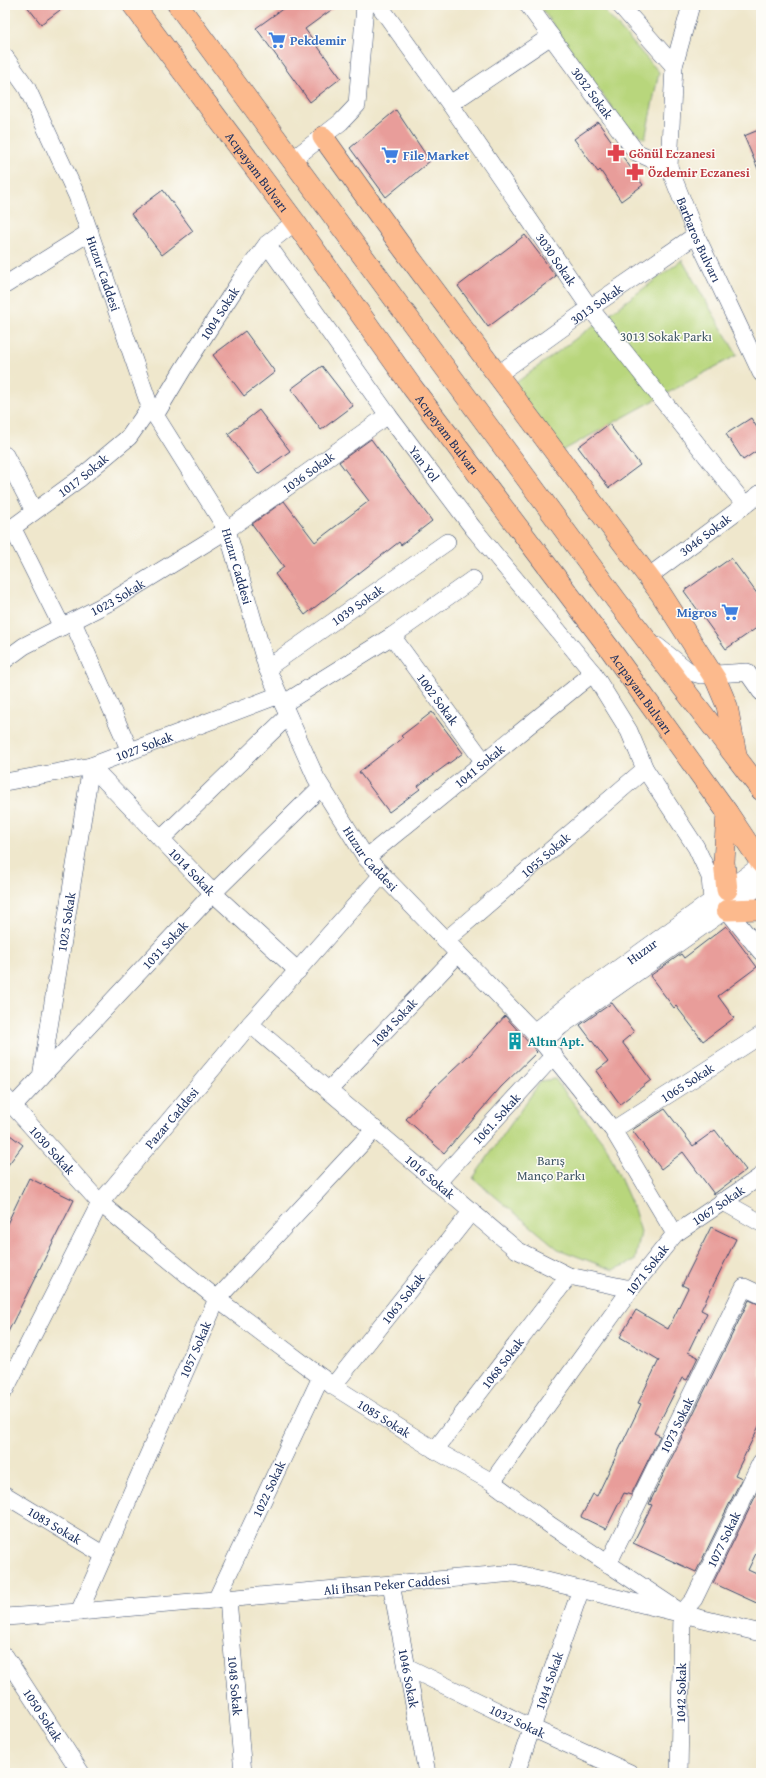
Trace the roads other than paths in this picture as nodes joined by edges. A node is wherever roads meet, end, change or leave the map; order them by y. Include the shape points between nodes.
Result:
1 (133, 5) edge
2 (178, 5) edge
3 (365, 5) edge
4 (379, 5) edge
5 (528, 5) edge
6 (620, 5) edge
7 (691, 5) edge
8 (551, 36) junction
9 (5, 57) edge
10 (674, 66) junction
11 (450, 104) junction
12 (323, 137) junction
13 (292, 160) junction
14 (669, 167) junction
15 (295, 222) junction
16 (90, 232) junction
17 (696, 235) junction
18 (266, 244) junction
19 (5, 285) edge
20 (590, 308) junction
21 (761, 373) edge
22 (497, 375) junction
23 (153, 410) junction
24 (388, 414) junction
25 (5, 455) edge
26 (761, 493) edge
27 (745, 504) junction
28 (34, 511) junction
29 (8, 530) edge
30 (227, 530) junction
31 (447, 542) dead end
32 (648, 577) junction
33 (473, 579) dead end
34 (68, 625) junction
35 (642, 635) junction
36 (392, 636) junction
37 (5, 660) edge
38 (267, 668) junction
39 (593, 674) junction
40 (712, 674) junction
41 (761, 692) edge
42 (283, 705) junction
43 (130, 751) junction
44 (736, 758) junction
45 (484, 762) junction
46 (91, 766) junction
47 (645, 769) junction
48 (761, 776) edge
49 (5, 782) edge
50 (321, 787) junction
51 (761, 790) edge
52 (727, 812) junction
53 (161, 839) junction
54 (366, 858) junction
55 (761, 864) edge
56 (382, 875) junction
57 (761, 885) edge
58 (213, 894) junction
59 (722, 900) junction
60 (761, 909) edge
61 (445, 941) junction
62 (761, 952) edge
63 (458, 954) junction
64 (298, 971) junction
65 (250, 1024) junction
66 (761, 1035) edge
67 (538, 1037) junction
68 (554, 1055) junction
69 (41, 1077) junction
70 (329, 1090) junction
71 (9, 1102) edge
72 (375, 1129) junction
73 (614, 1130) junction
74 (761, 1176) edge
75 (438, 1182) junction
76 (722, 1202) junction
77 (100, 1203) junction
78 (472, 1211) junction
79 (761, 1224) edge
80 (675, 1234) junction
81 (569, 1276) junction
82 (631, 1289) junction
83 (761, 1295) edge
84 (217, 1299) junction
85 (327, 1382) junction
86 (5, 1390) edge
87 (435, 1450) junction
88 (761, 1462) edge
89 (492, 1482) junction
90 (5, 1495) edge
91 (104, 1555) junction
92 (608, 1564) junction
93 (391, 1584) junction
94 (581, 1589) junction
95 (222, 1600) junction
96 (79, 1612) junction
97 (682, 1613) junction
98 (5, 1617) edge
99 (761, 1633) edge
100 (5, 1656) edge
101 (407, 1667) junction
102 (532, 1728) junction
103 (81, 1773) edge
104 (243, 1773) edge
105 (427, 1773) edge
106 (516, 1773) edge
107 (630, 1773) edge
108 (679, 1773) edge

1 - 15 main road, Acıpayam Bulvarı
2 - 13 main road
3 - 12 street via 357,104
4 - 11 street, 3030 Sokak
5 - 8 street, 3032 Sokak
6 - 10 street
7 - 10 street, Barbaros Bulvarı
8 - 11 street
8 - 14 street, 3032 Sokak via 636,152
9 - 16 street, Huzur Caddesi via 27,88 77,196
10 - 14 street, Barbaros Bulvarı
11 - 20 street, 3030 Sokak
12 - 13 street
12 - 22 main road
13 - 35 main road
14 - 17 street, Barbaros Bulvarı
15 - 18 street, 1004 Sokak
15 - 52 main road, Acıpayam Bulvarı via 412,387 582,611
16 - 19 street
16 - 23 street, Huzur Caddesi
17 - 20 street, 3013 Sokak
17 - 21 street, Barbaros Bulvarı
18 - 23 street, 1004 Sokak
18 - 24 street, Yan Yol
20 - 22 street, 3013 Sokak
20 - 27 street, 3030 Sokak
22 - 32 main road
23 - 28 street, 1017 Sokak via 129,438 79,479
23 - 30 street, Huzur Caddesi
24 - 30 street, 1036 Sokak
24 - 39 street, Yan Yol via 473,528
25 - 28 street
26 - 27 street, 3046 Sokak
27 - 32 street, 3046 Sokak
28 - 29 street, 1017 Sokak
29 - 34 street
30 - 34 street, 1023 Sokak
30 - 38 street, Huzur Caddesi
31 - 38 street, 1039 Sokak
32 - 40 main road
33 - 36 street
34 - 37 street, 1023 Sokak via 24,646
34 - 43 street
35 - 40 street via 690,672
35 - 44 main road
36 - 42 street
36 - 45 street, 1002 Sokak
38 - 42 street, Huzur Caddesi
39 - 45 street, 1041 Sokak
39 - 47 street, Yan Yol via 629,731
40 - 41 street via 747,672
40 - 44 main road via 727,706
42 - 43 street, 1027 Sokak
42 - 50 street, Huzur Caddesi
42 - 53 street
43 - 46 street, 1027 Sokak
44 - 48 main road
44 - 51 main road
45 - 54 street, 1041 Sokak
46 - 49 street, 1027 Sokak
46 - 53 street, 1014 Sokak
46 - 69 street, 1025 Sokak
47 - 59 street, Yan Yol via 696,846
47 - 61 street, 1055 Sokak
50 - 54 street, Huzur Caddesi
50 - 58 street, 1031 Sokak
52 - 55 main road, Acıpayam Bulvarı
52 - 59 main road
53 - 58 street, 1014 Sokak
54 - 56 street, Huzur Caddesi
55 - 59 street, Huzur
56 - 61 street, Huzur Caddesi
56 - 64 street, Pazar Caddesi
57 - 59 street, Huzur
58 - 64 street, 1014 Sokak
58 - 69 street, 1031 Sokak
59 - 60 main road
59 - 62 street
59 - 67 street, Huzur via 637,972 561,1026
61 - 63 street, Huzur Caddesi
63 - 67 street, Huzur Caddesi
63 - 70 street, 1084 Sokak
64 - 65 street, Pazar Caddesi
65 - 70 street, 1016 Sokak
65 - 77 street, Pazar Caddesi
66 - 73 street, 1065 Sokak
67 - 68 street
68 - 73 street, 1071 Sokak
68 - 75 street, 1061. Sokak
69 - 71 street, 1031 Sokak
70 - 72 street, 1016 Sokak
71 - 77 street, 1030 Sokak
72 - 75 street, 1016 Sokak
72 - 84 street, 1057 Sokak
73 - 80 street, 1071 Sokak
74 - 76 street, 1067 Sokak
75 - 78 street, 1016 Sokak
76 - 79 street
76 - 80 street, 1067 Sokak
77 - 84 street, 1085 Sokak
77 - 86 street, Pazar Caddesi
78 - 81 street, 1016 Sokak via 517,1250
78 - 85 street, 1063 Sokak
80 - 82 street, 1071 Sokak
81 - 82 street, 1016 Sokak
81 - 87 street, 1068 Sokak
82 - 89 street, 1071 Sokak
83 - 92 street, 1073 Sokak via 744,1287
84 - 85 street, 1085 Sokak
84 - 91 street, 1057 Sokak
85 - 87 street, 1085 Sokak
85 - 95 street, 1022 Sokak
87 - 89 street, 1085 Sokak
88 - 97 street, 1077 Sokak via 694,1600
89 - 92 street, 1085 Sokak
90 - 91 street, 1083 Sokak
91 - 96 street, 1057 Sokak
92 - 97 street, 1085 Sokak
93 - 94 street, Ali İhsan Peker Caddesi via 514,1573
93 - 95 street, Ali İhsan Peker Caddesi
93 - 101 street, 1046 Sokak
94 - 97 street, Ali İhsan Peker Caddesi
94 - 102 street, 1044 Sokak
95 - 96 street, Ali İhsan Peker Caddesi
95 - 104 street, 1048 Sokak
96 - 98 street, Ali İhsan Peker Caddesi
97 - 99 street, Ali İhsan Peker Caddesi
97 - 108 street, 1042 Sokak
100 - 103 street, 1050 Sokak
101 - 102 street, 1032 Sokak
101 - 105 street, 1046 Sokak
102 - 106 street, 1044 Sokak
102 - 107 street, 1032 Sokak

